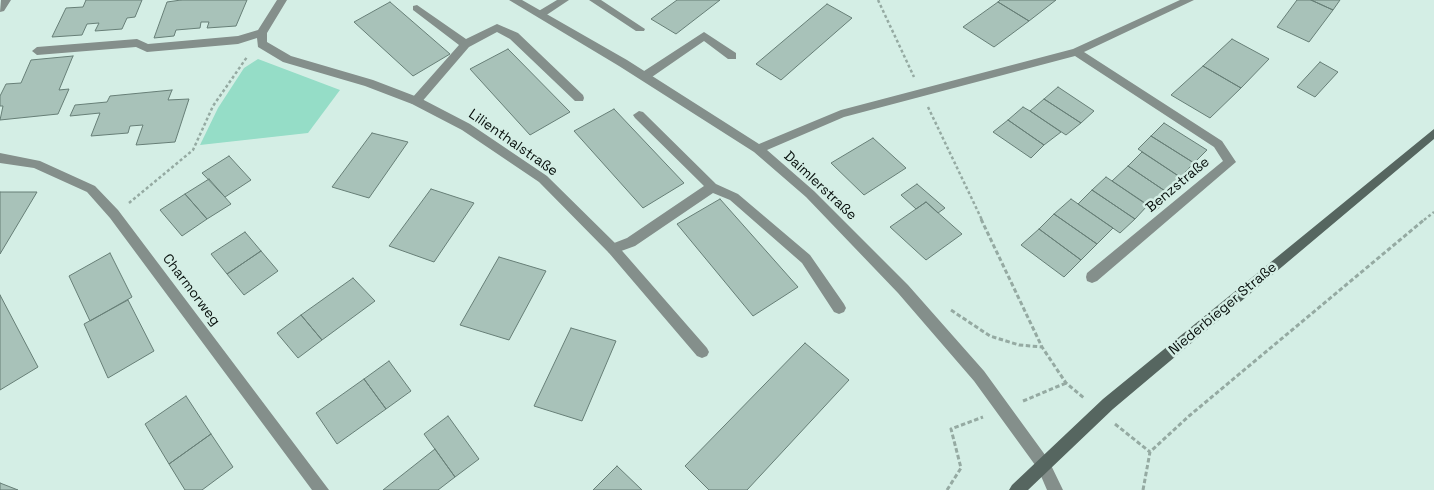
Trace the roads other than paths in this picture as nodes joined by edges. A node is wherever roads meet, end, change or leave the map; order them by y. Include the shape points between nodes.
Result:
1 (6, 0) edge
2 (282, 0) edge
3 (514, 0) edge
4 (564, 0) edge
5 (594, 0) edge
6 (1189, 0) edge
7 (417, 8) dead end
8 (0, 9) edge
9 (541, 14) junction
10 (640, 29) dead end
11 (262, 39) junction
12 (465, 44) junction
13 (36, 51) dead end
14 (1076, 52) junction
15 (732, 56) dead end
16 (645, 76) junction
17 (579, 98) dead end
18 (416, 101) junction
19 (639, 115) dead end
20 (1434, 133) edge
21 (758, 149) junction
22 (0, 158) edge
23 (712, 187) junction
24 (613, 249) junction
25 (1092, 277) dead end
26 (839, 308) dead end
27 (702, 352) dead end
28 (1043, 464) junction
29 (321, 490) edge
30 (1017, 490) edge
31 (1056, 490) edge

1 - 8 street
2 - 11 street
3 - 9 street, Daimlerstraße
4 - 9 street
5 - 10 street
6 - 14 street
7 - 12 street
9 - 16 street, Daimlerstraße
11 - 13 street via 147,48 137,43
11 - 18 street, Lilienthalstraße via 287,59 369,83
12 - 17 street via 497,28 514,36
12 - 18 street
14 - 21 street via 841,114
14 - 25 street, Benzstraße via 1218,144 1230,162
15 - 16 street via 704,36
16 - 21 street, Daimlerstraße
18 - 24 street, Lilienthalstraße via 466,127 542,179
19 - 23 street
20 - 28 main road, Niederbieger Straße via 1108,404
21 - 28 street, Daimlerstraße via 810,194 903,289 979,376
22 - 29 street, Charmorweg via 36,164 91,189 114,214
23 - 24 street via 631,242
23 - 26 street via 734,196 806,259
24 - 27 street, Lilienthalstraße
28 - 30 main road, Niederbieger Straße
28 - 31 street, Daimlerstraße

